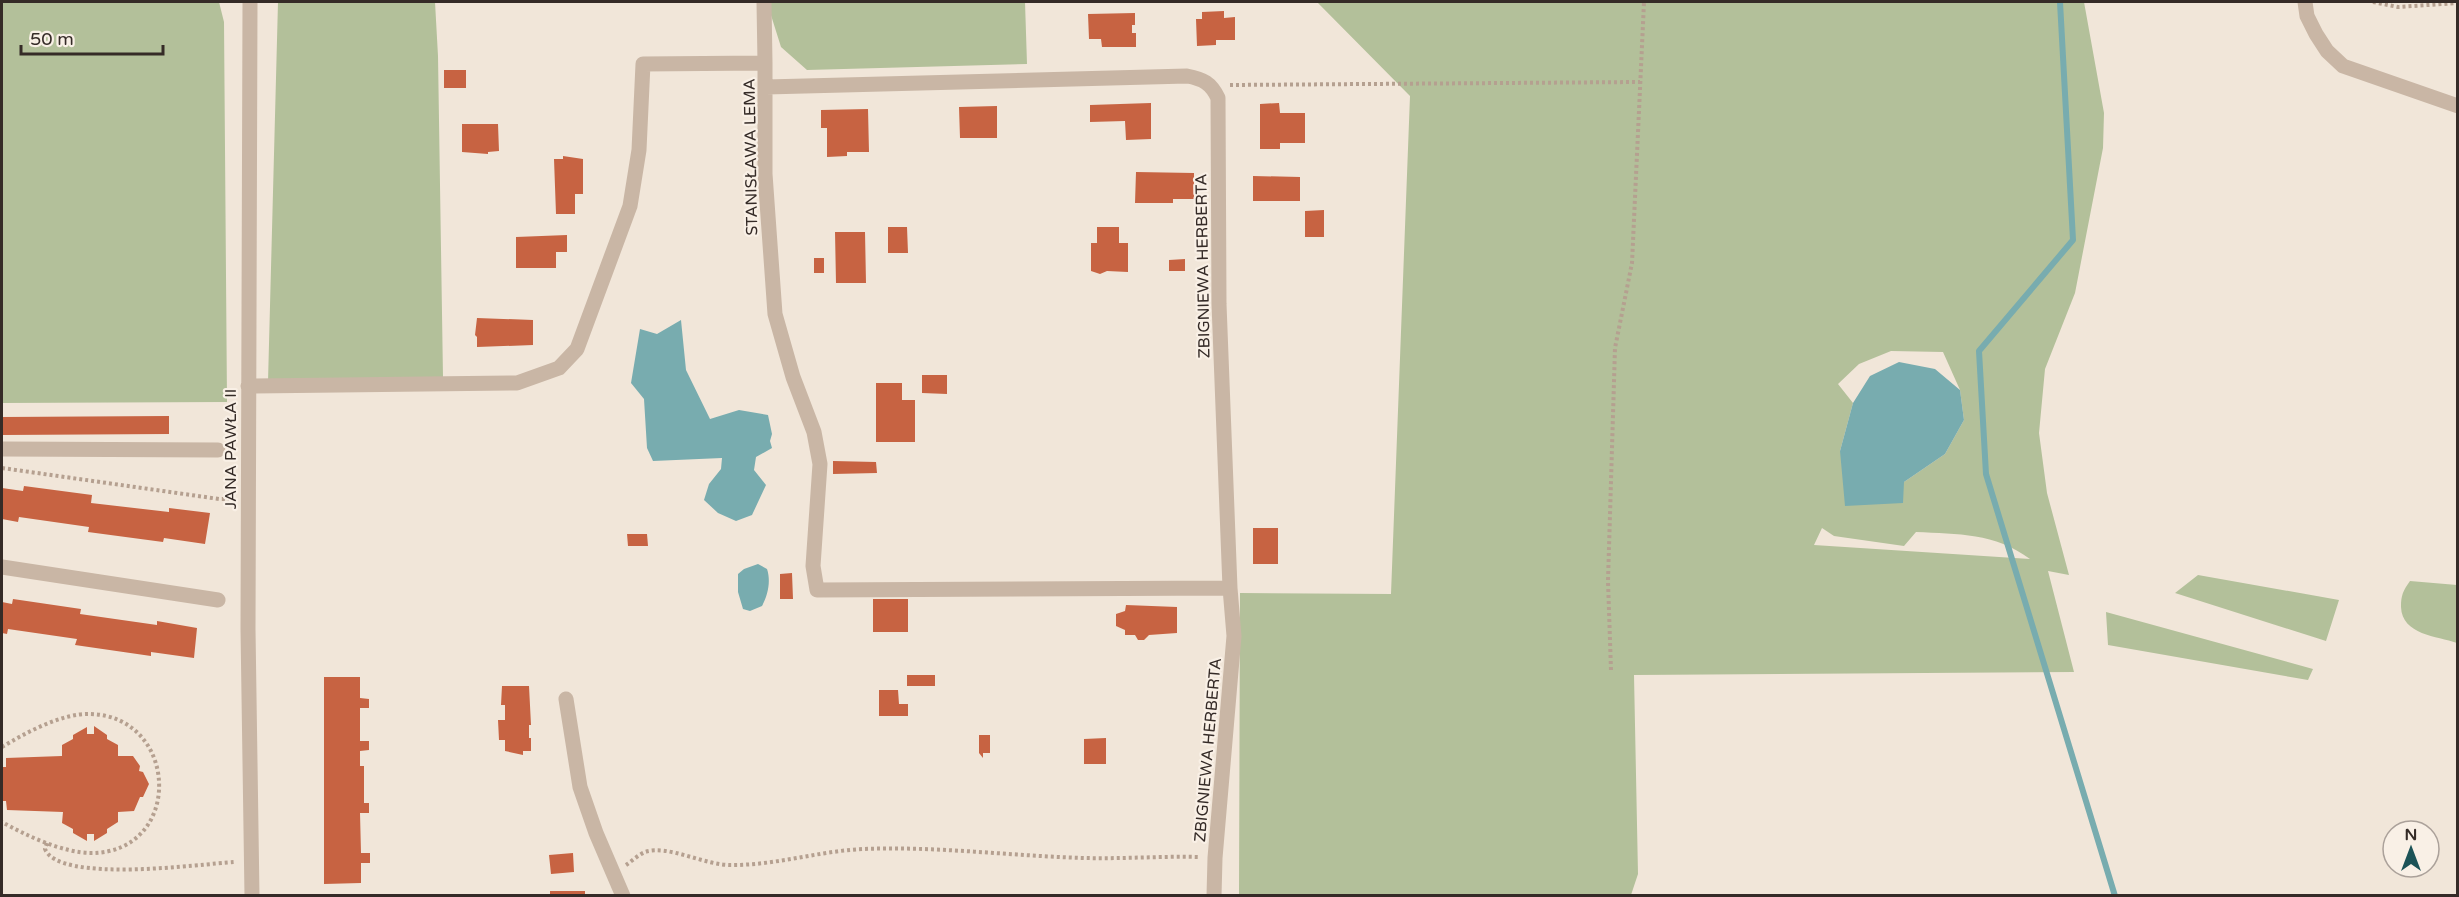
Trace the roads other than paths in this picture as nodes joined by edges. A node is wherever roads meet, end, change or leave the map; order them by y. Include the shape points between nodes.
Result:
1 (250, 2) edge
2 (764, 2) edge
3 (2305, 2) edge
4 (765, 63) junction
5 (766, 87) junction
6 (2457, 106) edge
7 (248, 386) junction
8 (2, 449) edge
9 (218, 450) dead end
10 (2, 567) edge
11 (1230, 588) junction
12 (218, 600) dead end
13 (566, 699) dead end
14 (252, 896) edge
15 (623, 896) edge
16 (1214, 896) edge

1 - 7 street, JANA PAWŁA II
2 - 4 street
3 - 6 street via 2316,34 2343,66
4 - 5 street, STANISŁAWA LEMA
4 - 7 street, STANISŁAWA LEMA via 643,64 639,150 630,206 577,349 559,368 517,383
5 - 11 street, STANISŁAWA LEMA via 765,174 775,314 814,432 820,464 813,566 817,590
5 - 11 street, ZBIGNIEWA HERBERTA via 1187,75 1212,85 1218,98 1219,304
7 - 14 street, JANA PAWŁA II
8 - 9 street
10 - 12 street
11 - 16 street, ZBIGNIEWA HERBERTA via 1234,636
13 - 15 street via 580,787

